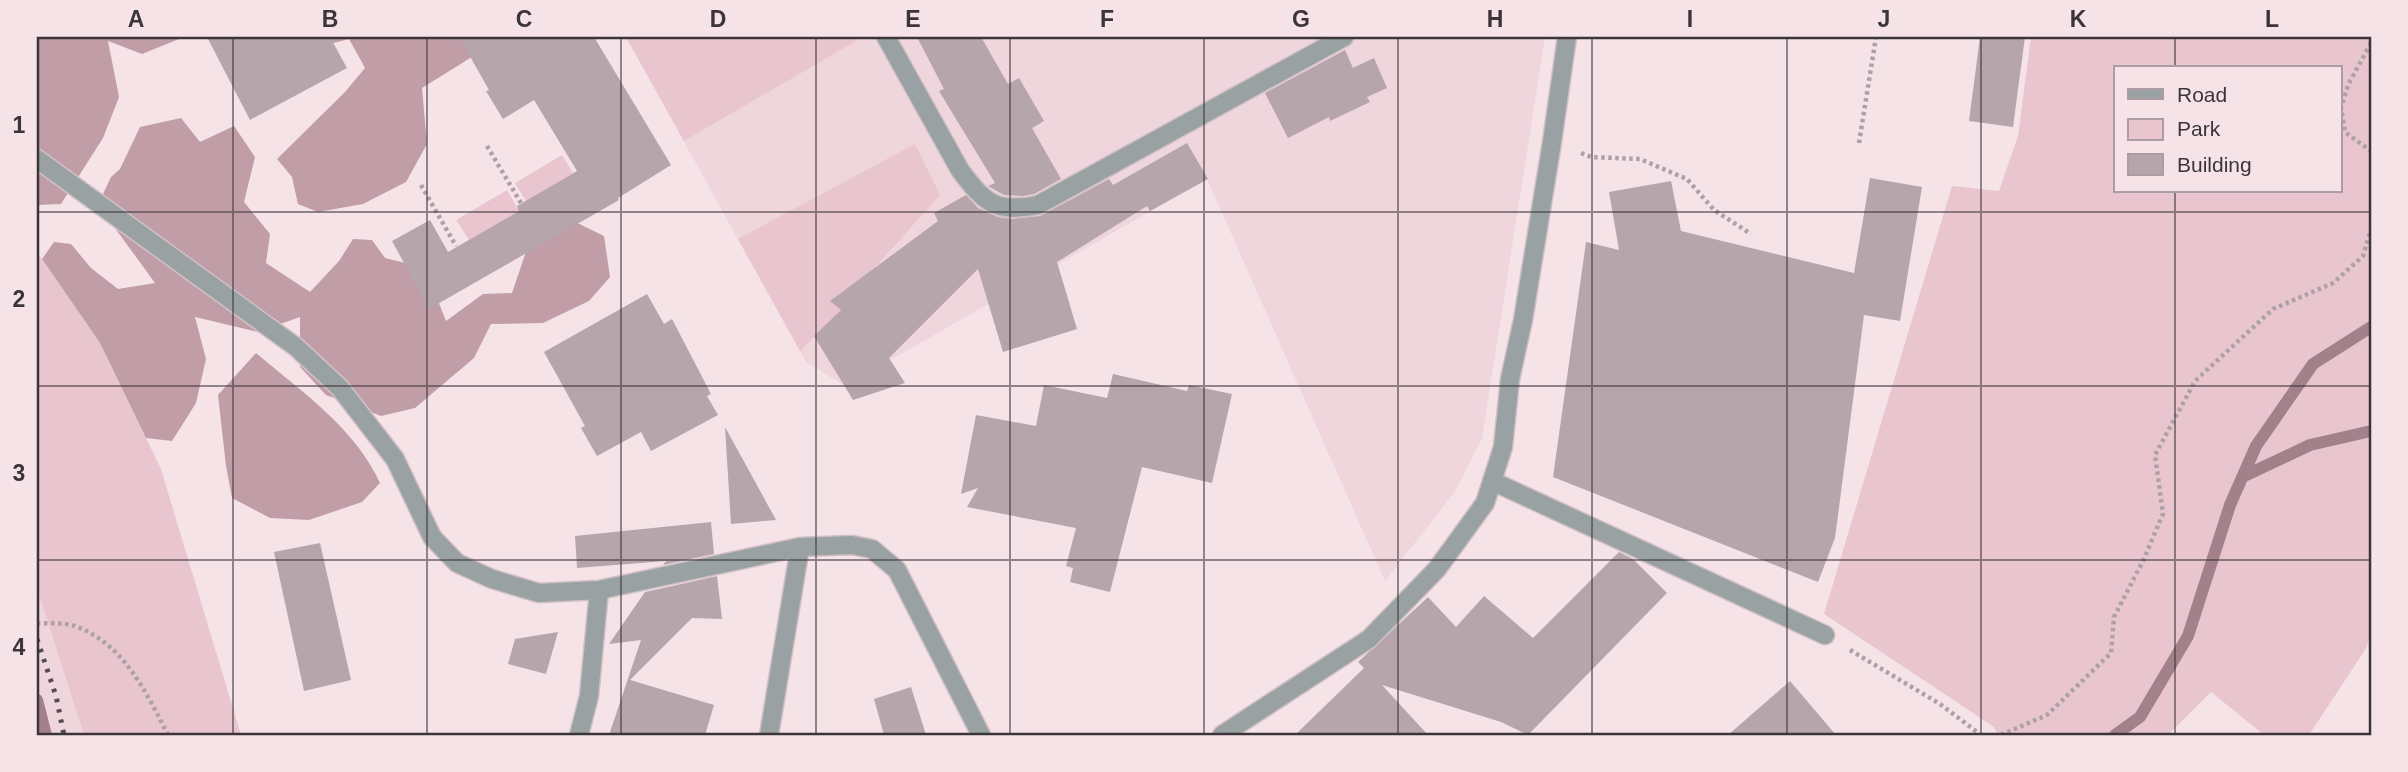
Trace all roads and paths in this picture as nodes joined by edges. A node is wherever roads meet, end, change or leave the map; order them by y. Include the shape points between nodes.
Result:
1 (886, 37) edge
2 (1344, 37) edge
3 (1567, 37) edge
4 (1875, 37) edge
5 (2371, 43) edge
6 (2342, 104) edge
7 (2342, 113) edge
8 (1552, 142) junction
9 (1859, 143) dead end
10 (487, 146) dead end
11 (2371, 151) edge
12 (37, 159) edge
13 (421, 185) dead end
14 (521, 204) dead end
15 (2371, 229) edge
16 (1751, 234) dead end
17 (456, 246) dead end
18 (1492, 481) junction
19 (800, 547) junction
20 (599, 590) junction
21 (37, 623) edge
22 (1825, 635) joint
23 (168, 735) edge
24 (579, 735) edge
25 (769, 735) edge
26 (981, 735) edge
27 (1222, 735) edge
28 (1981, 735) edge
29 (2001, 735) edge

1 - 2 street via 960,170 992,204 1013,210 1038,205
3 - 8 street
4 - 9 path
5 - 6 path
7 - 11 path via 2345,132
8 - 16 path via 1591,157 1640,159 1687,178 1714,210
8 - 18 street via 1510,379 1503,447
10 - 14 path
12 - 20 street via 296,347 340,388 395,459 432,537 457,563 539,593
13 - 17 path
15 - 29 path via 2363,256 2333,283 2273,309 2195,381 2155,455 2163,514 2114,617 2111,653 2047,715
18 - 22 street
18 - 27 street via 1485,503 1437,569 1369,639
19 - 20 street
19 - 25 street
19 - 26 street via 872,549 897,570
20 - 24 street via 589,696
21 - 23 path via 73,625 106,642 139,678
22 - 28 path via 1940,704

